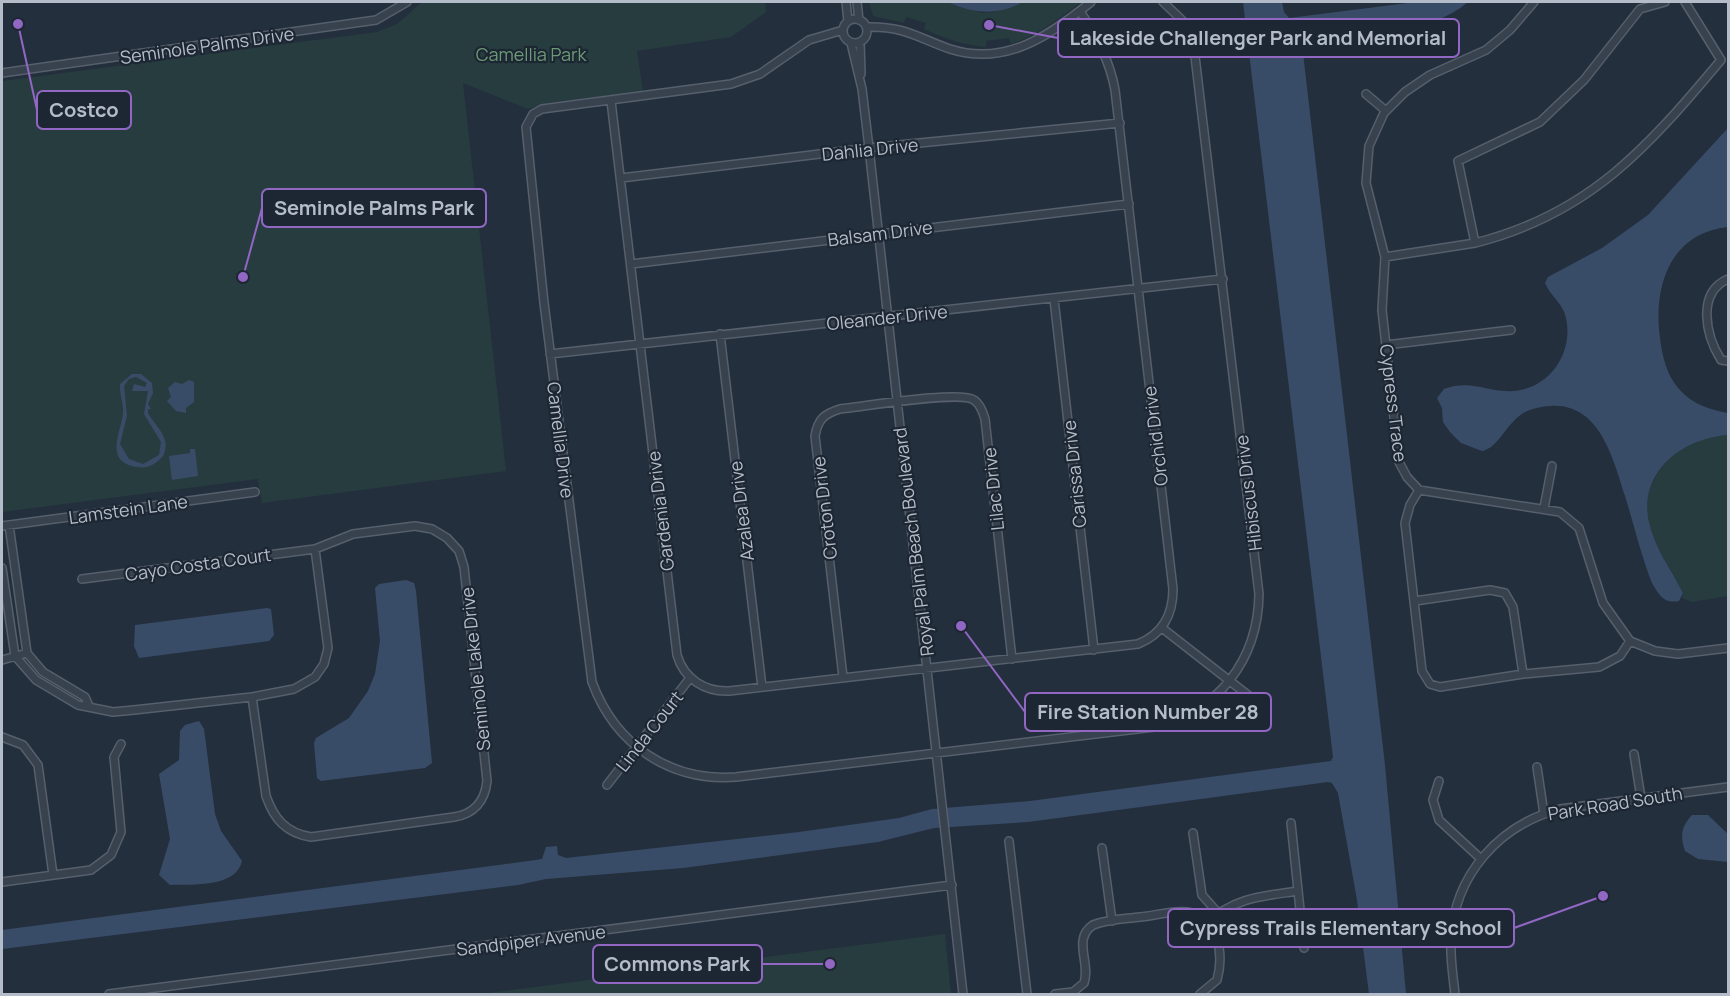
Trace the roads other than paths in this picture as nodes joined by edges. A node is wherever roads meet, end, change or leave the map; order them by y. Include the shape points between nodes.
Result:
1 (407, 2) edge
2 (846, 2) edge
3 (857, 2) edge
4 (1091, 2) edge
5 (1163, 2) edge
6 (1534, 2) edge
7 (1665, 2) edge
8 (1685, 2) edge
9 (1080, 11) junction
10 (859, 20) junction
11 (848, 21) junction
12 (867, 30) junction
13 (843, 34) junction
14 (861, 42) junction
15 (851, 43) junction
16 (2, 73) edge
17 (861, 89) junction
18 (1366, 94) dead end
19 (611, 101) junction
20 (1386, 111) junction
21 (1120, 123) junction
22 (869, 148) junction
23 (621, 178) junction
24 (1129, 204) junction
25 (878, 232) junction
26 (1475, 243) junction
27 (1385, 257) junction
28 (631, 264) junction
29 (1223, 279) junction
30 (1728, 279) edge
31 (1138, 289) junction
32 (1054, 299) junction
33 (887, 318) junction
34 (1511, 330) dead end
35 (720, 334) junction
36 (640, 344) junction
37 (1386, 345) junction
38 (550, 354) junction
39 (1728, 362) edge
40 (897, 403) junction
41 (1552, 466) dead end
42 (1419, 489) junction
43 (255, 492) dead end
44 (1545, 508) junction
45 (5, 526) edge
46 (315, 549) junction
47 (2, 568) edge
48 (82, 579) dead end
49 (19, 600) junction
50 (1416, 601) junction
51 (7, 603) junction
52 (23, 625) junction
53 (11, 626) junction
54 (1162, 628) junction
55 (1630, 640) junction
56 (1728, 648) edge
57 (1094, 650) junction
58 (27, 653) junction
59 (15, 656) junction
60 (1012, 659) junction
61 (2, 660) edge
62 (927, 668) junction
63 (1523, 674) junction
64 (51, 677) junction
65 (843, 677) junction
66 (690, 678) junction
67 (1231, 681) junction
68 (46, 686) junction
69 (762, 687) junction
70 (252, 697) junction
71 (89, 706) junction
72 (1267, 711) dead end
73 (2, 737) edge
74 (121, 744) dead end
75 (636, 748) junction
76 (937, 753) junction
77 (1634, 754) dead end
78 (1537, 767) dead end
79 (1439, 781) dead end
80 (607, 785) dead end
81 (1728, 787) edge
82 (1641, 798) junction
83 (1544, 814) junction
84 (1291, 822) dead end
85 (1193, 832) dead end
86 (1009, 841) dead end
87 (1102, 848) dead end
88 (1481, 859) junction
89 (53, 875) junction
90 (2, 882) edge
91 (952, 885) junction
92 (1298, 891) junction
93 (1218, 913) junction
94 (1112, 921) junction
95 (1208, 923) junction
96 (1304, 948) dead end
97 (109, 994) edge
98 (963, 994) edge
99 (1027, 994) edge
100 (1055, 994) edge
101 (1200, 994) edge
102 (1455, 994) edge

1 - 16 street, Seminole Palms Drive via 376,20
2 - 11 street
3 - 10 street
4 - 9 street
5 - 29 street, Hibiscus Drive via 1185,23 1194,48
6 - 20 street, Cypress Trace via 1498,41 1472,58 1417,83
7 - 26 street via 1640,9 1590,73 1540,122 1458,161
8 - 26 street via 1721,60 1696,90 1641,149 1594,190 1537,223
9 - 12 street via 1034,43 994,53 951,49 912,32
9 - 21 street, Orchid Drive via 1112,72
10 - 11 street
10 - 12 street
11 - 13 street
12 - 14 street
13 - 15 street
13 - 19 street, Camellia Drive via 821,36 801,44 774,66 746,80
14 - 15 street
14 - 17 street, Royal Palm Beach Boulevard
15 - 17 street, Royal Palm Beach Boulevard
17 - 22 street, Royal Palm Beach Boulevard
18 - 20 street
19 - 23 street, Gardenia Drive
19 - 38 street, Camellia Drive via 542,109 530,117 526,127
20 - 27 street, Cypress Trace via 1372,135 1366,171
21 - 22 street, Dahlia Drive
21 - 24 street, Orchid Drive
22 - 23 street, Dahlia Drive
22 - 25 street, Royal Palm Beach Boulevard
23 - 28 street, Gardenia Drive
24 - 25 street, Balsam Drive
24 - 31 street, Orchid Drive
25 - 28 street, Balsam Drive
25 - 33 street, Royal Palm Beach Boulevard
26 - 27 street
27 - 37 street, Cypress Trace via 1382,292
28 - 36 street, Gardenia Drive
29 - 31 street, Oleander Drive
29 - 67 street, Hibiscus Drive via 1259,594 1252,642
30 - 39 street via 1712,291 1707,304 1712,346 1721,360
31 - 32 street, Oleander Drive
31 - 54 street, Orchid Drive via 1173,589 1172,607
32 - 33 street, Oleander Drive
32 - 57 street, Carissa Drive
33 - 35 street, Oleander Drive
33 - 40 street, Royal Palm Beach Boulevard
34 - 37 street
35 - 36 street, Oleander Drive
35 - 69 street, Azalea Drive
36 - 38 street, Oleander Drive
36 - 66 street, Gardenia Drive via 677,655
37 - 42 street, Cypress Trace via 1399,462
38 - 75 street, Camellia Drive via 589,670 605,712
40 - 60 street, Lilac Drive via 965,396 981,408
40 - 62 street, Royal Palm Beach Boulevard
40 - 65 street, Croton Drive via 828,413 817,426 815,436
41 - 44 street
42 - 44 street
42 - 50 street via 1405,523
43 - 45 street, Lamstein Lane
44 - 55 street via 1560,512 1579,528 1603,603
45 - 49 street
46 - 48 street, Cayo Costa Court
46 - 70 street via 327,640 324,664 302,686
46 - 70 street, Seminole Lake Drive via 352,534 415,526 440,533 459,551 464,567 487,781 484,796 475,809 454,818 311,837 295,833 281,824 266,796
47 - 51 street
49 - 51 street
49 - 52 street
50 - 63 street via 1490,590 1505,593 1513,607
50 - 63 street via 1422,671 1430,684 1440,687
51 - 53 street
52 - 53 street
52 - 58 street
53 - 59 street
54 - 57 street via 1138,644
54 - 67 street
55 - 56 street via 1654,651 1678,654
55 - 63 street via 1620,656 1606,665
57 - 60 street
58 - 59 street
58 - 64 street
59 - 61 street
59 - 68 street
60 - 62 street
62 - 65 street
62 - 76 street, Royal Palm Beach Boulevard
64 - 68 street
64 - 71 street via 85,697
65 - 69 street
66 - 69 street via 718,691
66 - 75 street, Linda Court
67 - 72 street
67 - 76 street, Hibiscus Drive via 1194,712 1154,728
68 - 71 street via 78,705
70 - 71 street via 113,712
73 - 89 street via 23,745 38,765
74 - 89 street via 114,757 121,823 116,848 105,862 91,870
75 - 76 street, Camellia Drive via 675,770 725,778
75 - 80 street, Linda Court
76 - 91 street, Royal Palm Beach Boulevard
77 - 82 street
78 - 83 street
79 - 88 street via 1433,800 1438,820
81 - 82 street, Park Road South
82 - 83 street, Park Road South
83 - 88 street, Park Road South via 1505,834
84 - 92 street
85 - 93 street via 1202,895
86 - 99 street
87 - 94 street
88 - 102 street, Park Road South via 1461,892 1452,924
89 - 90 street
91 - 97 street, Sandpiper Avenue
91 - 98 street, Royal Palm Beach Boulevard
92 - 93 street via 1249,898
92 - 96 street
93 - 95 street
94 - 95 street via 1184,912 1200,916
94 - 100 street via 1093,924 1084,936 1085,979 1081,987
95 - 101 street via 1218,943 1220,962 1216,980

